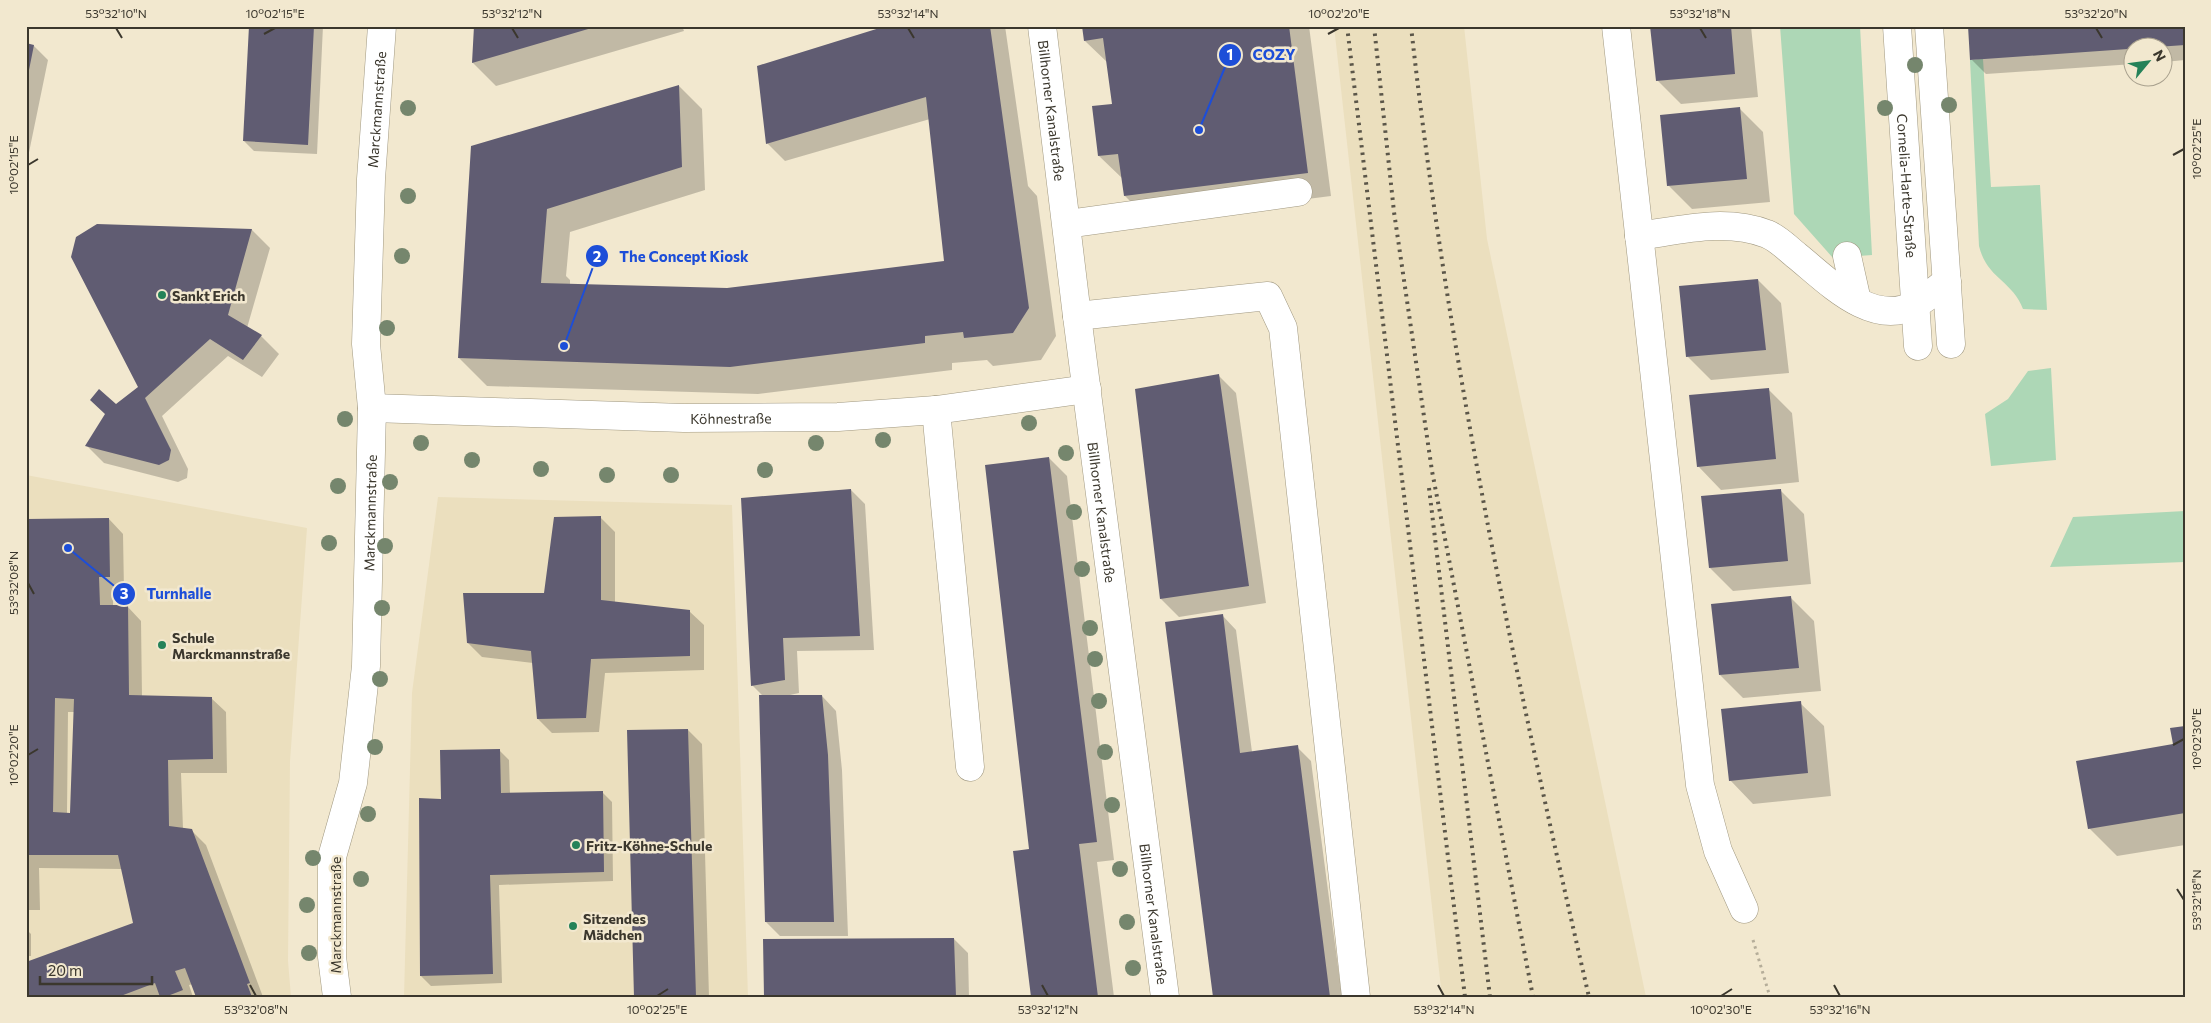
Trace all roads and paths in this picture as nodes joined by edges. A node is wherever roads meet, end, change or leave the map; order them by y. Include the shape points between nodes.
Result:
1 (382, 26) edge
2 (1042, 26) edge
3 (1616, 26) edge
4 (1897, 26) edge
5 (1929, 26) edge
6 (1298, 192) dead end
7 (1066, 224) junction
8 (1639, 236) junction
9 (1847, 256) dead end
10 (1947, 281) junction
11 (1857, 302) junction
12 (1915, 305) junction
13 (1077, 316) junction
14 (1951, 344) dead end
15 (1918, 346) dead end
16 (1087, 389) junction
17 (372, 408) junction
18 (936, 410) junction
19 (970, 767) dead end
20 (1744, 909) joint
21 (337, 997) edge
22 (1166, 997) edge
23 (1356, 997) edge
24 (1770, 997) edge

1 - 17 street, Marckmannstraße via 371,180 366,344
2 - 7 street, Billhorner Kanalstraße
3 - 8 street
4 - 12 street, Cornelia-Harte-Straße
5 - 10 street
6 - 7 street
7 - 13 street, Billhorner Kanalstraße
8 - 11 street via 1726,225 1745,226 1770,234
8 - 20 street via 1700,785 1718,851
9 - 11 street
10 - 12 street
10 - 14 street
11 - 12 street via 1891,312
12 - 15 street, Cornelia-Harte-Straße
13 - 16 street, Billhorner Kanalstraße
13 - 23 street via 1268,296 1283,328
16 - 18 street, Köhnestraße
16 - 22 street, Billhorner Kanalstraße
17 - 18 street, Köhnestraße via 684,418 838,417
17 - 21 street, Marckmannstraße via 366,666 352,783 332,857 332,957
18 - 19 street
20 - 24 path

